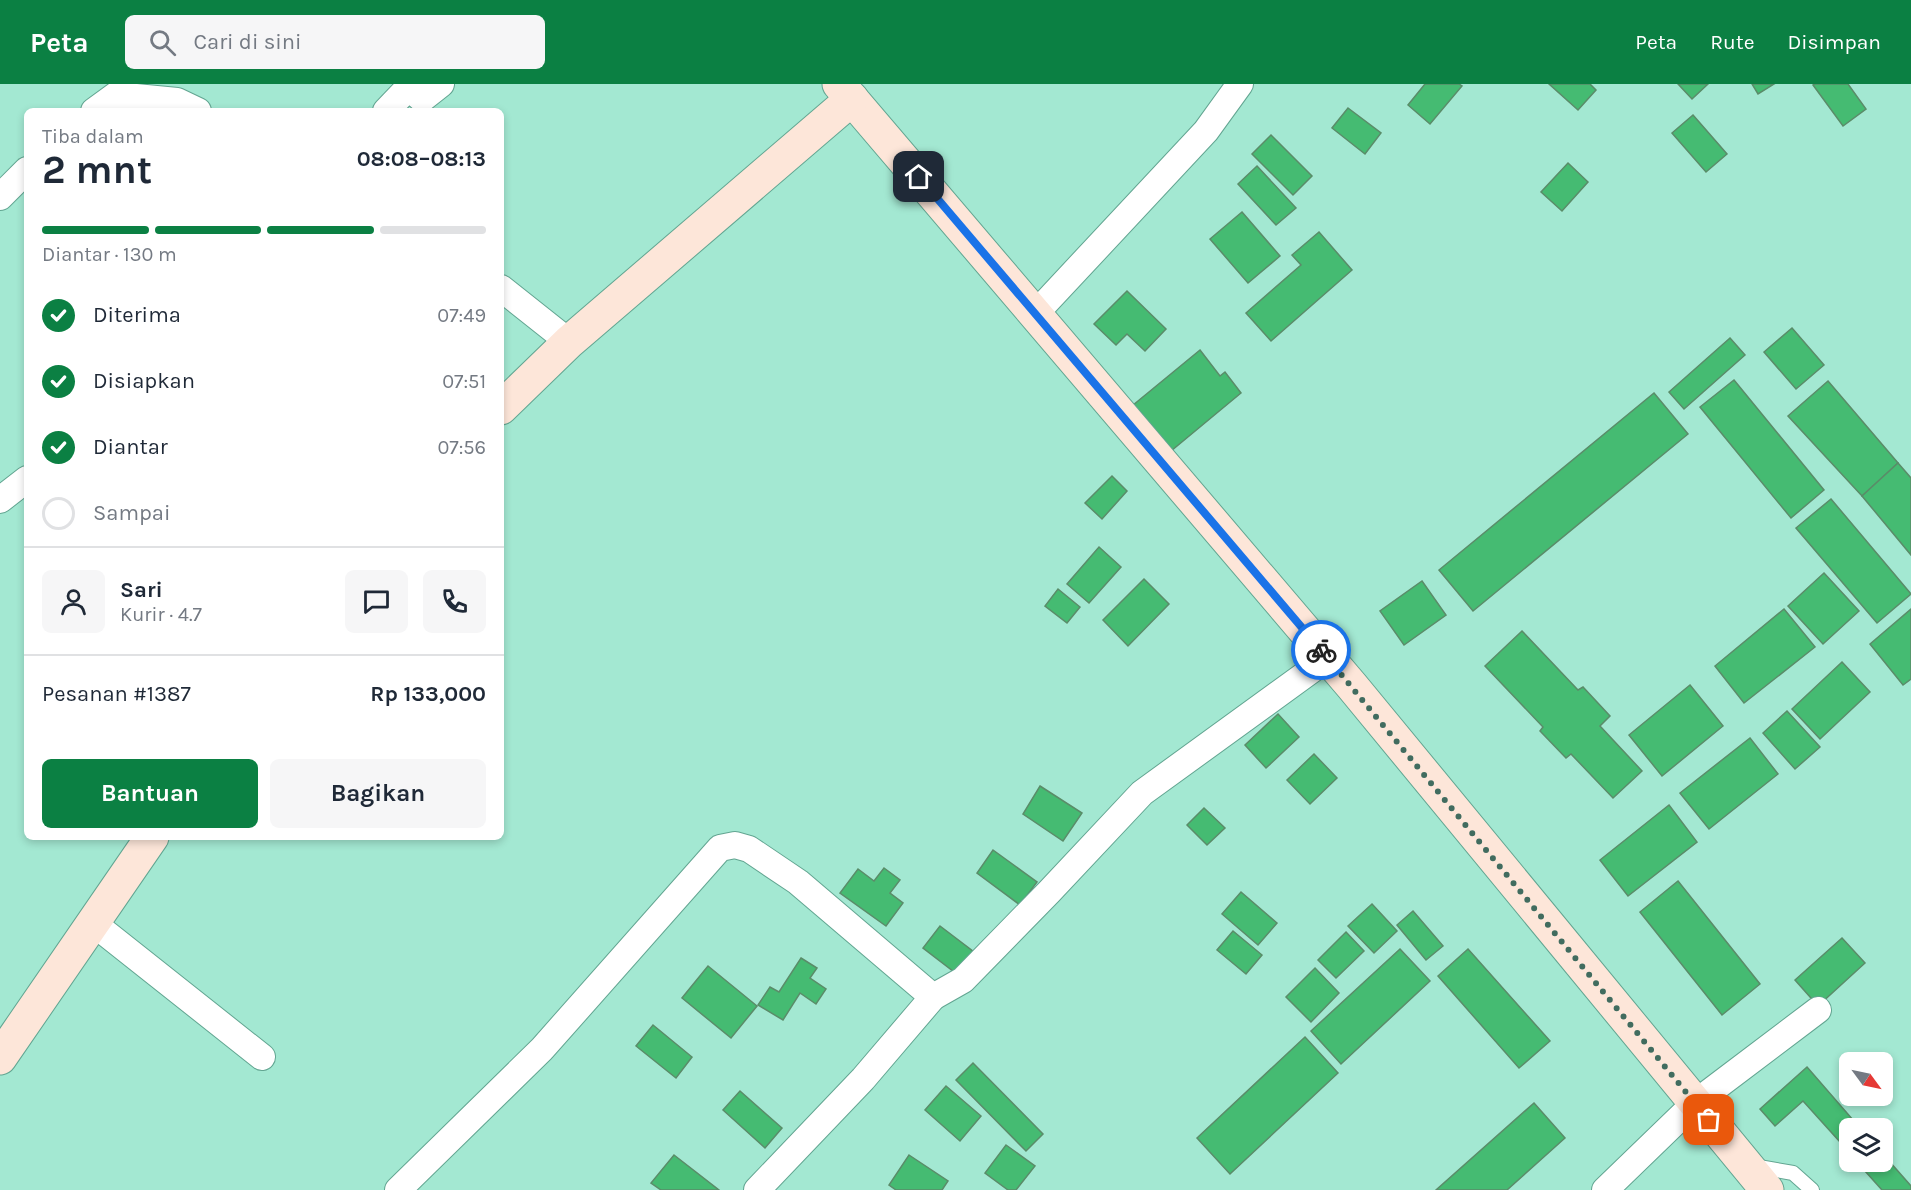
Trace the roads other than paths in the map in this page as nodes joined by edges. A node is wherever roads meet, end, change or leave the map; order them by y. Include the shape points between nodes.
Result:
1 (441, 84) edge
2 (1240, 84) edge
3 (845, 91) edge
4 (98, 108) edge
5 (191, 108) edge
6 (389, 108) edge
7 (24, 173) edge
8 (2, 192) edge
9 (504, 290) edge
10 (1036, 313) junction
11 (569, 342) junction
12 (504, 405) edge
13 (24, 481) edge
14 (0, 500) edge
15 (1328, 658) junction
16 (150, 840) edge
17 (93, 923) junction
18 (933, 997) junction
19 (1818, 1010) dead end
20 (262, 1057) dead end
21 (0, 1058) edge
22 (1695, 1103) junction
23 (1757, 1178) edge
24 (398, 1190) edge
25 (757, 1190) edge
26 (1605, 1190) edge
27 (1812, 1190) edge

1 - 6 street via 422,99 407,89
2 - 10 street via 1206,131
3 - 10 main road
3 - 11 main road
4 - 5 street via 116,95 177,102
7 - 8 street
9 - 11 street
10 - 15 main road
11 - 12 main road
13 - 14 street
15 - 18 street via 1142,793 963,980
15 - 22 main road
16 - 17 main road
17 - 20 street
17 - 21 main road
18 - 24 street via 798,882 749,849 735,845 720,848 542,1049
18 - 25 street
19 - 22 street
22 - 23 main road
22 - 26 street
23 - 27 lane via 1793,1173

